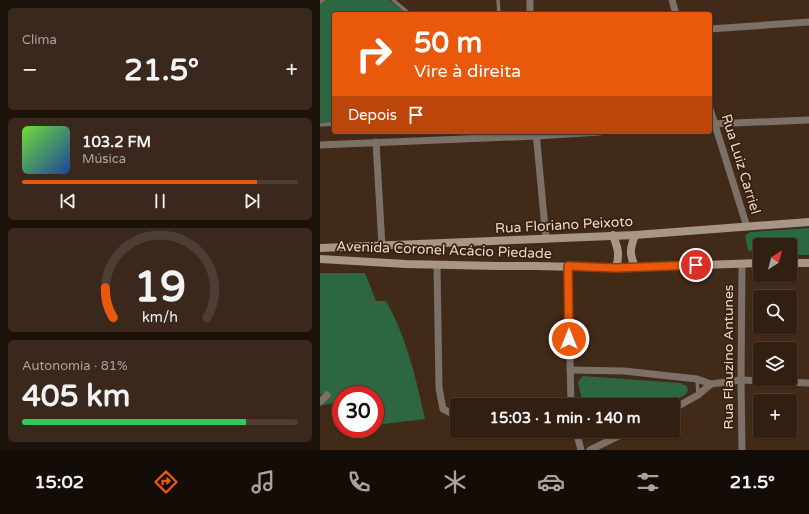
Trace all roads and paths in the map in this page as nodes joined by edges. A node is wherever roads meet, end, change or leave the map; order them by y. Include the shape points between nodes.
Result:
1 (323, 0) edge
2 (393, 0) edge
3 (498, 0) edge
4 (530, 0) edge
5 (672, 0) edge
6 (320, 2) edge
7 (408, 12) edge
8 (499, 12) edge
9 (530, 12) edge
10 (675, 12) edge
11 (809, 22) edge
12 (712, 29) edge
13 (809, 120) edge
14 (332, 124) edge
15 (713, 124) edge
16 (320, 125) edge
17 (536, 134) edge
18 (376, 142) junction
19 (320, 145) edge
20 (809, 222) edge
21 (747, 227) junction
22 (613, 235) junction
23 (635, 235) junction
24 (546, 239) junction
25 (382, 246) junction
26 (320, 248) edge
27 (320, 259) edge
28 (809, 262) edge
29 (753, 263) edge
30 (797, 263) edge
31 (742, 264) junction
32 (437, 265) junction
33 (568, 266) junction
34 (635, 267) junction
35 (616, 268) junction
36 (570, 370) junction
37 (697, 379) junction
38 (741, 380) junction
39 (809, 383) edge
40 (711, 384) junction
41 (698, 395) junction
42 (327, 396) dead end
43 (571, 398) edge
44 (320, 402) edge
45 (680, 405) edge
46 (450, 413) edge
47 (578, 438) edge
48 (615, 438) edge
49 (581, 450) edge
50 (590, 450) edge
51 (742, 450) edge

1 - 6 lane
2 - 7 lane
3 - 8 lane
4 - 9 street
5 - 10 street
11 - 12 street
13 - 15 street
14 - 16 lane
15 - 21 street, Rua Luiz Carriel
17 - 18 street
17 - 24 street
18 - 19 street
18 - 25 street
20 - 21 main road, Rua Floriano Peixoto
21 - 23 main road, Rua Floriano Peixoto
22 - 23 main road, Rua Floriano Peixoto
22 - 24 main road, Rua Floriano Peixoto
22 - 35 main road via 619,257
23 - 34 main road via 630,249
24 - 25 main road, Rua Floriano Peixoto
25 - 26 main road, Rua Floriano Peixoto
27 - 32 main road, Avenida Coronel Acácio Piedade
28 - 30 main road
29 - 31 main road, Avenida Coronel Acácio Piedade
31 - 34 main road, Avenida Coronel Acácio Piedade
31 - 38 street, Rua Flauzino Antunes
32 - 33 main road, Avenida Coronel Acácio Piedade
32 - 46 street via 439,388 443,409
33 - 35 main road, Avenida Coronel Acácio Piedade
33 - 36 street
34 - 35 main road, Avenida Coronel Acácio Piedade
36 - 37 street via 624,371
36 - 43 street
37 - 40 street
37 - 41 lane
38 - 39 street
38 - 40 street
38 - 51 street, Rua Flauzino Antunes
40 - 41 street
41 - 45 street
42 - 44 street
47 - 49 street
48 - 50 street

